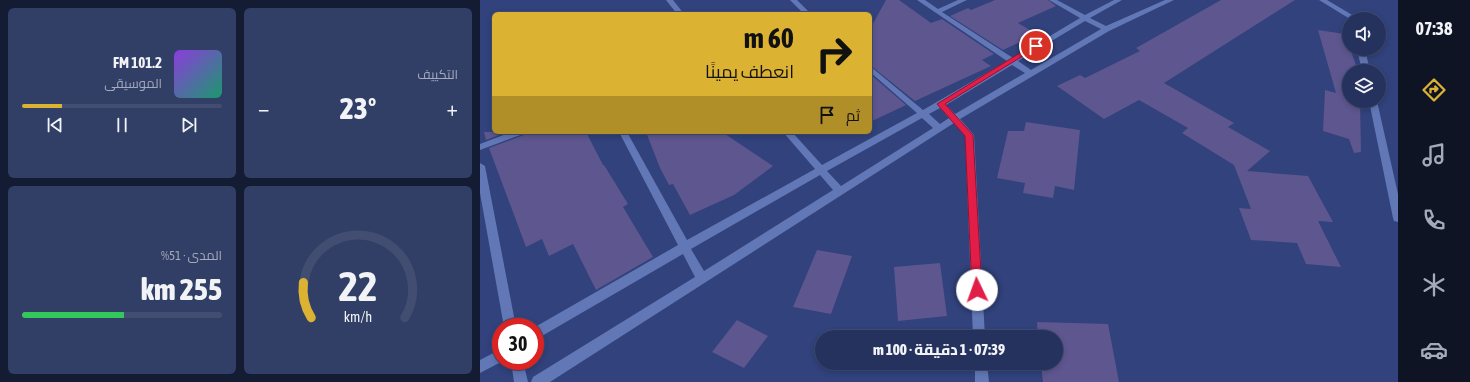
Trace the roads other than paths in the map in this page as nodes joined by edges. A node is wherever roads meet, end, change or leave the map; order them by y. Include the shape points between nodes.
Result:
1 (669, 0) edge
2 (793, 0) edge
3 (920, 0) edge
4 (964, 0) edge
5 (1052, 0) edge
6 (1119, 0) edge
7 (1171, 0) edge
8 (1322, 0) edge
9 (938, 11) junction
10 (679, 12) edge
11 (806, 12) edge
12 (1343, 12) edge
13 (1083, 17) junction
14 (1106, 29) junction
15 (1012, 61) junction
16 (872, 70) edge
17 (1030, 73) junction
18 (941, 104) junction
19 (1375, 108) edge
20 (921, 113) junction
21 (954, 119) junction
22 (939, 128) junction
23 (515, 134) edge
24 (624, 134) edge
25 (789, 134) edge
26 (480, 147) edge
27 (480, 166) edge
28 (821, 170) junction
29 (1395, 190) edge
30 (840, 191) junction
31 (1398, 218) edge
32 (684, 246) junction
33 (702, 279) junction
34 (508, 318) edge
35 (544, 329) edge
36 (979, 330) edge
37 (492, 360) edge
38 (480, 368) edge
39 (519, 370) edge
40 (981, 370) edge
41 (521, 382) edge
42 (538, 382) edge
43 (982, 382) edge

1 - 10 street
2 - 11 street
3 - 9 street
4 - 9 street
5 - 13 street
6 - 13 street
7 - 14 street
8 - 12 street
9 - 15 street
13 - 14 street
13 - 15 street
14 - 17 street
15 - 17 street
15 - 18 street
16 - 20 street
17 - 21 street
18 - 20 street
18 - 21 street
19 - 29 street
20 - 22 street
20 - 28 street
21 - 22 street
21 - 36 street via 969,135
22 - 30 street
23 - 26 street
24 - 32 street
25 - 28 street
27 - 34 street
28 - 30 street
28 - 32 street
29 - 31 street
30 - 33 street
32 - 33 street
32 - 35 street
33 - 42 street
37 - 38 street
39 - 41 street
40 - 43 street

